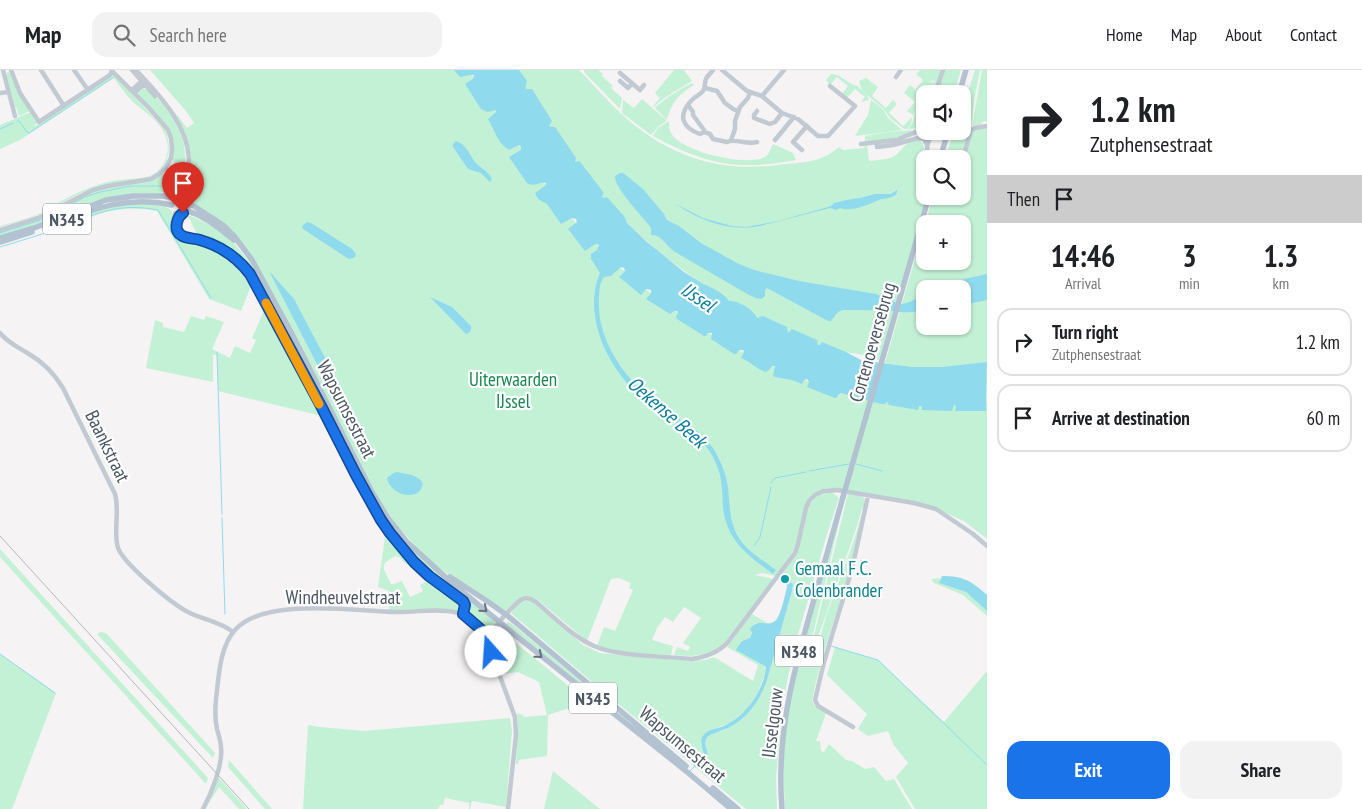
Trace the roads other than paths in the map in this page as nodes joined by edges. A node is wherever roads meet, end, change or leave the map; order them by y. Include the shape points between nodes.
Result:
1 (4, 70) edge
2 (11, 70) edge
3 (41, 70) edge
4 (74, 70) edge
5 (132, 70) edge
6 (136, 70) edge
7 (713, 70) edge
8 (722, 70) edge
9 (732, 70) edge
10 (784, 70) edge
11 (901, 70) edge
12 (943, 70) edge
13 (966, 70) edge
14 (112, 71) edge
15 (620, 71) edge
16 (728, 75) junction
17 (896, 77) dead end
18 (144, 81) junction
19 (620, 82) dead end
20 (632, 84) junction
21 (644, 85) dead end
22 (938, 85) edge
23 (962, 85) edge
24 (830, 86) dead end
25 (705, 88) junction
26 (88, 90) junction
27 (9, 92) junction
28 (133, 92) junction
29 (750, 92) junction
30 (0, 93) edge
31 (762, 96) junction
32 (688, 105) junction
33 (64, 106) junction
34 (738, 111) junction
35 (756, 111) dead end
36 (782, 113) junction
37 (15, 116) dead end
38 (794, 117) junction
39 (807, 126) junction
40 (987, 126) edge
41 (916, 131) edge
42 (704, 132) junction
43 (731, 140) junction
44 (774, 140) dead end
45 (929, 140) edge
46 (757, 142) dead end
47 (895, 142) junction
48 (861, 144) dead end
49 (927, 145) junction
50 (802, 150) dead end
51 (927, 150) edge
52 (965, 150) edge
53 (157, 200) junction
54 (181, 205) junction
55 (926, 205) edge
56 (0, 230) edge
57 (0, 238) edge
58 (0, 242) edge
59 (240, 244) junction
60 (0, 333) edge
61 (868, 496) junction
62 (843, 497) joint
63 (987, 546) edge
64 (443, 574) junction
65 (463, 614) junction
66 (506, 615) junction
67 (500, 623) junction
68 (233, 632) junction
69 (489, 633) junction
70 (853, 727) dead end
71 (689, 771) junction
72 (202, 809) edge
73 (508, 809) edge
74 (730, 809) edge
75 (738, 809) edge
76 (782, 809) edge

1 - 27 street
2 - 33 street via 20,93 39,122
3 - 33 street
4 - 26 street
5 - 18 street
6 - 18 street
7 - 25 street via 706,79
8 - 16 street
9 - 16 street
10 - 31 street
11 - 17 street
12 - 22 street
13 - 23 main road
14 - 26 street
14 - 28 street
15 - 20 street
16 - 29 street
18 - 28 street
18 - 54 street via 161,97 184,136 189,160
19 - 20 street via 628,88
20 - 21 street via 640,90
24 - 39 street via 855,106 829,135 820,136
25 - 32 street
25 - 34 street via 717,91
26 - 33 street
27 - 30 street
27 - 37 street
28 - 56 street via 170,133 170,164 154,178 93,190 38,218
29 - 31 street
29 - 34 street
31 - 36 street
32 - 42 street
32 - 42 street via 683,120 693,131
34 - 43 street
35 - 36 street via 754,118 770,124
36 - 38 street
38 - 39 street
38 - 44 street
39 - 50 street via 793,142
40 - 52 street via 971,130
41 - 47 street
42 - 43 street via 714,139
43 - 46 street via 749,144
45 - 49 street
47 - 48 street
47 - 49 street via 918,138 924,139
49 - 51 street
53 - 54 main road, N345
53 - 54 main road, N345
53 - 57 main road, N345 via 133,196 106,200
53 - 58 main road, N345 via 101,207
54 - 59 main road, Wapsumsestraat / N345 via 189,214 217,227
54 - 59 main road, Wapsumsestraat / N345 via 200,209 223,225
54 - 65 street via 174,226 182,236 221,248 250,274 381,520 414,562 463,601
55 - 62 main road, Cortenoeversebrug / N348, bridge
59 - 64 main road, Wapsumsestraat / N345 via 287,324 380,505 406,540
60 - 68 street, Baankstraat via 40,362 65,392 115,494 117,543 123,556 177,606
61 - 63 street via 936,509 952,516
61 - 66 street via 832,489 810,499 797,548 788,563 724,646 704,658 622,653 596,647 580,639 531,599 518,601
61 - 70 street via 852,568 815,700 818,706
62 - 76 main road, IJsselgouw / N348 via 788,697 782,744
64 - 66 main road, Wapsumsestraat / N345
64 -> 67 main road, Wapsumsestraat / N345
65 - 68 street, Windheuvelstraat via 446,610 400,612 302,608 258,615
65 - 69 street
66 - 67 street
66 - 71 main road, Wapsumsestraat / N345
67 - 69 street
67 -> 71 main road, Wapsumsestraat / N345
68 - 72 street, Windheuvelstraat via 222,654 215,706 221,764
69 - 73 street via 491,652 516,726
71 - 74 main road, Wapsumsestraat / N345
71 - 75 main road, Wapsumsestraat / N345

